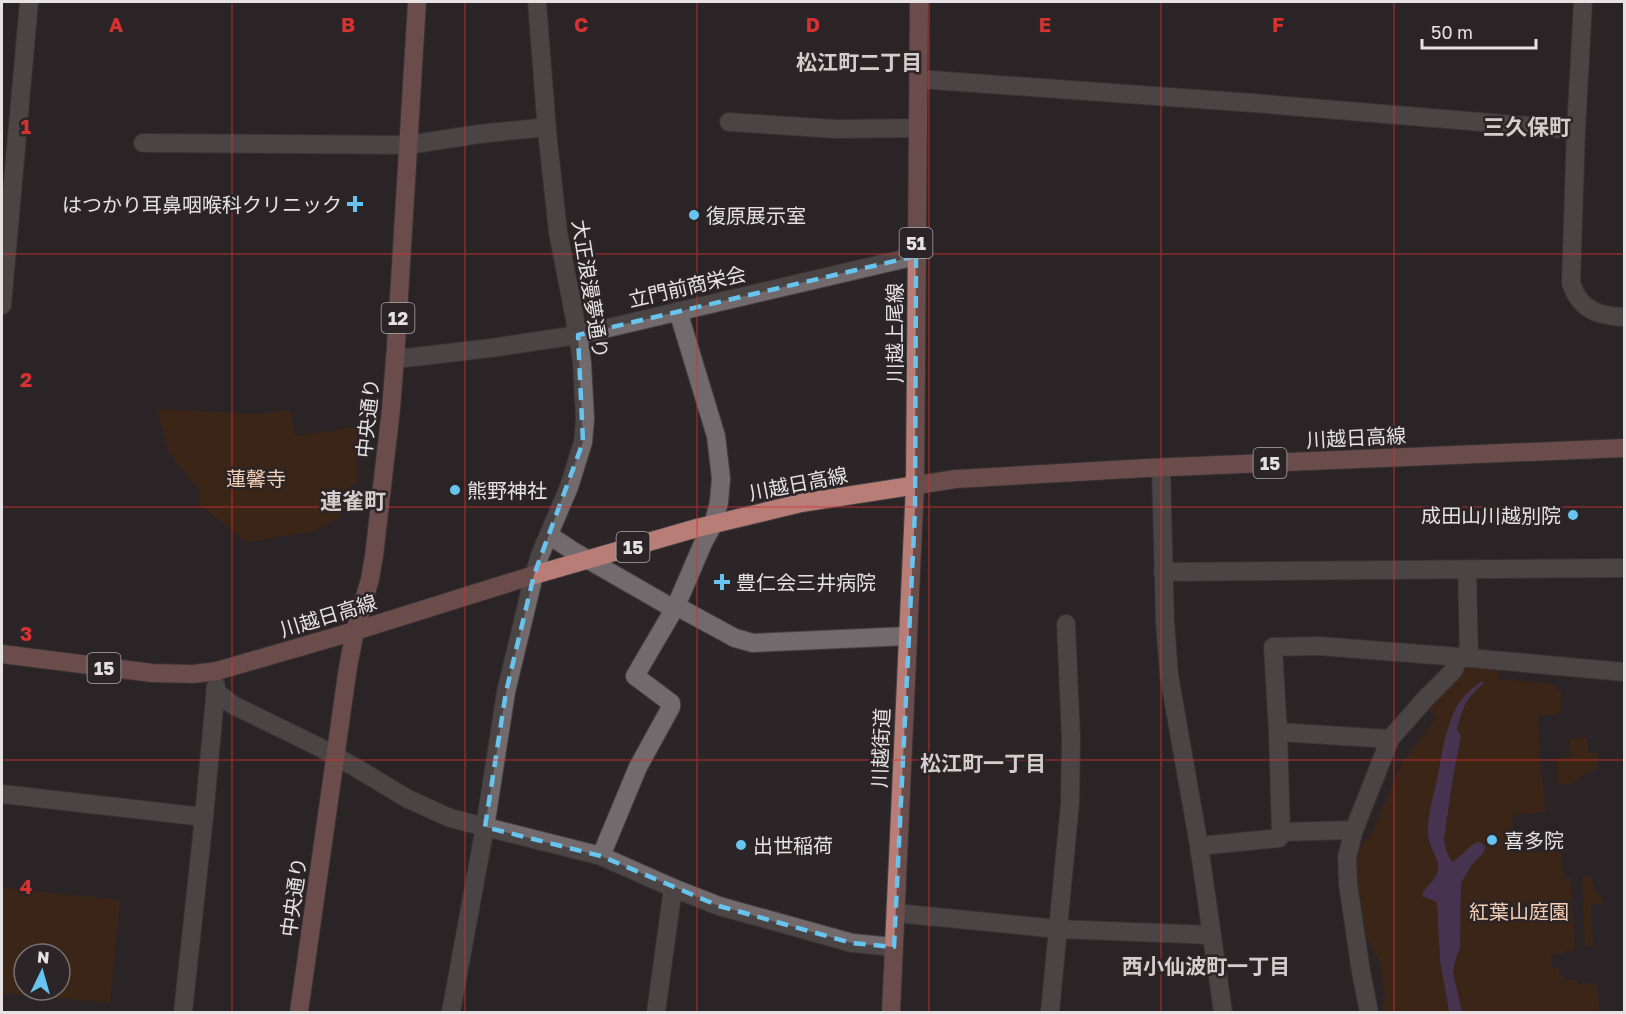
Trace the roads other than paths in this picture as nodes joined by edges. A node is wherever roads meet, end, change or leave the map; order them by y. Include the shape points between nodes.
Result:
1 (29, 2) edge
2 (417, 2) edge
3 (537, 2) edge
4 (919, 2) edge
5 (1584, 2) edge
6 (918, 79) junction
7 (729, 122) dead end
8 (547, 127) junction
9 (917, 128) junction
10 (1576, 130) junction
11 (143, 143) dead end
12 (408, 145) junction
13 (916, 256) junction
14 (2, 305) edge
15 (678, 311) junction
16 (1624, 317) edge
17 (578, 335) junction
18 (396, 358) junction
19 (1624, 448) edge
20 (1161, 468) junction
21 (915, 485) junction
22 (713, 525) junction
23 (549, 535) junction
24 (589, 560) junction
25 (1624, 568) edge
26 (1467, 570) junction
27 (1164, 572) junction
28 (534, 575) junction
29 (675, 608) junction
30 (1066, 624) dead end
31 (355, 631) junction
32 (908, 636) junction
33 (2, 654) edge
34 (1464, 657) junction
35 (217, 671) junction
36 (1624, 672) edge
37 (216, 692) junction
38 (1278, 732) junction
39 (1390, 739) junction
40 (336, 756) junction
41 (2, 794) edge
42 (204, 817) junction
43 (485, 827) junction
44 (1354, 830) junction
45 (1281, 832) junction
46 (1199, 846) junction
47 (601, 856) junction
48 (673, 888) junction
49 (896, 913) junction
50 (1058, 929) junction
51 (1212, 935) junction
52 (894, 947) junction
53 (183, 1012) edge
54 (299, 1012) edge
55 (451, 1012) edge
56 (656, 1012) edge
57 (891, 1012) edge
58 (1050, 1012) edge
59 (1223, 1012) edge
60 (1369, 1012) edge

1 - 14 street
2 - 12 main road, 中央通り / 12
3 - 8 street, 大正浪漫夢通り
4 - 6 main road, 川越上尾線 / 51
5 - 10 street
6 - 9 main road, 川越上尾線 / 51
6 - 10 street
7 - 9 street via 836,129
8 - 12 street
8 - 17 street, 大正浪漫夢通り via 558,232
9 - 13 main road, 川越上尾線 / 51
10 - 16 street via 1571,283 1579,300 1589,309 1601,315
11 - 12 street
12 - 18 main road, 中央通り / 12
13 - 15 street, 立門前商栄会
13 - 21 main road, 川越上尾線 / 51
15 - 17 street, 立門前商栄会
15 - 22 street via 716,436 721,478 720,502
17 - 18 street, 立門前商栄会
17 - 23 street, 大正浪漫夢通り via 585,403 583,442
18 - 31 main road, 中央通り / 12 via 377,540
19 - 20 main road, 川越日高線 / 15
20 - 21 main road, 川越日高線 / 15 via 990,476
20 - 27 street
21 - 22 main road, 川越日高線 / 15 via 801,503
21 - 32 main road, 川越街道 / 51
22 - 24 main road, 川越日高線 / 15
22 - 29 street
23 - 24 street
23 - 28 street, 大正浪漫夢通り
24 - 28 main road, 川越日高線 / 15
24 - 29 street
25 - 26 street
26 - 27 street
26 - 34 street
27 - 46 street via 1169,675
28 - 31 main road, 川越日高線 / 15
28 - 43 street, 大正浪漫夢通り via 506,692
29 - 32 street via 753,643
29 - 47 street via 635,676 671,703 671,707 638,767
30 - 50 street via 1070,803
31 - 35 main road, 川越日高線 / 15
31 - 40 main road, 中央通り
32 - 49 main road, 川越街道 / 51
33 - 35 main road, 川越日高線 / 15 via 152,673
34 - 36 street
34 - 38 street via 1319,646 1273,647
34 - 39 street
35 - 37 street
37 - 40 street via 233,705
37 - 42 street
38 - 39 street
38 - 45 street
39 - 44 street
40 - 43 street via 408,799 450,818
40 - 54 main road, 中央通り
41 - 42 street
42 - 53 street
43 - 47 street
43 - 55 street, 大正浪漫夢通り
44 - 45 street
44 - 60 street via 1347,857 1348,884
45 - 46 street via 1279,838
46 - 51 street
47 - 48 street
48 - 52 street via 719,906 852,943
48 - 56 street
49 - 50 street
49 - 52 main road, 川越街道 / 51
50 - 51 street
50 - 58 street
51 - 59 street
52 - 57 main road, 川越街道 / 51

